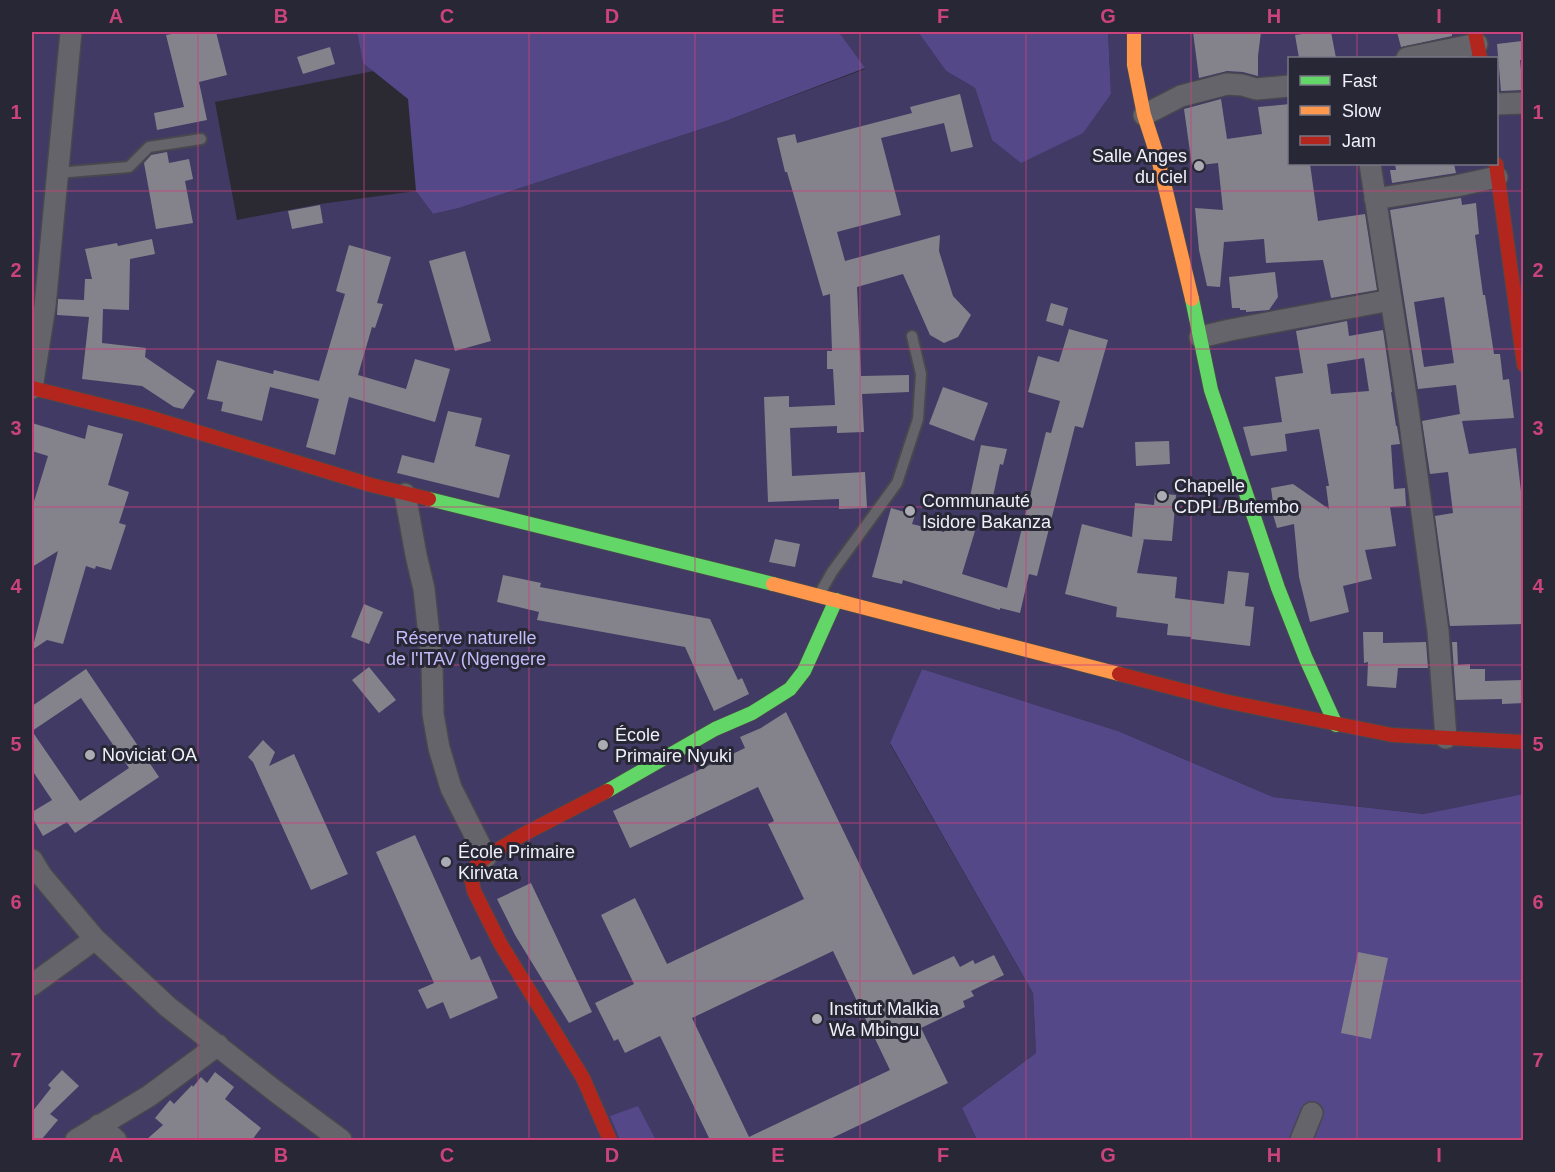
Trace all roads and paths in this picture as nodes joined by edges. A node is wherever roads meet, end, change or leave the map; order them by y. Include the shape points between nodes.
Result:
1 (71, 32) edge
2 (1134, 32) edge
3 (1477, 45) edge
4 (1412, 57) edge
5 (1288, 86) edge
6 (1524, 103) edge
7 (1498, 104) edge
8 (1144, 115) junction
9 (201, 139) dead end
10 (1370, 165) edge
11 (1497, 170) edge
12 (57, 173) junction
13 (1375, 199) junction
14 (1515, 250) edge
15 (1391, 300) junction
16 (912, 336) dead end
17 (1200, 337) junction
18 (1524, 365) edge
19 (32, 388) edge
20 (405, 494) junction
21 (818, 596) junction
22 (836, 600) junction
23 (1336, 725) junction
24 (1446, 738) junction
25 (1524, 742) edge
26 (486, 857) junction
27 (32, 860) edge
28 (95, 939) junction
29 (32, 984) edge
30 (218, 1045) junction
31 (1312, 1113) dead end
32 (99, 1125) junction
33 (76, 1140) edge
34 (116, 1140) edge
35 (342, 1140) edge
36 (610, 1140) edge
37 (1300, 1140) edge

1 - 12 street
2 - 8 street via 1134,64
3 - 4 street
5 - 8 street via 1256,89 1227,84 1181,96
6 - 7 street
8 - 17 street via 1174,219
9 - 12 lane via 149,147 129,166
10 - 13 street
11 - 13 street via 1456,186
11 - 14 street
12 - 19 street via 45,306
13 - 15 street
14 - 18 street
15 - 17 street
15 - 24 street via 1438,631
16 - 21 lane via 921,374 918,419 897,483
17 - 23 street via 1210,390 1259,536
19 - 20 street via 145,416
20 - 21 street
20 - 26 street via 424,589 439,748 451,788
21 - 22 street
22 - 23 street via 1103,671
22 - 26 street via 804,671 790,688 752,713 715,729
23 - 24 street via 1392,735
24 - 25 street
26 - 36 street via 471,877 474,891 500,943 583,1078
27 - 28 street
28 - 29 street
28 - 30 street via 168,1007
30 - 32 street via 149,1096
30 - 35 street
31 - 37 street
32 - 33 street
32 - 34 street

